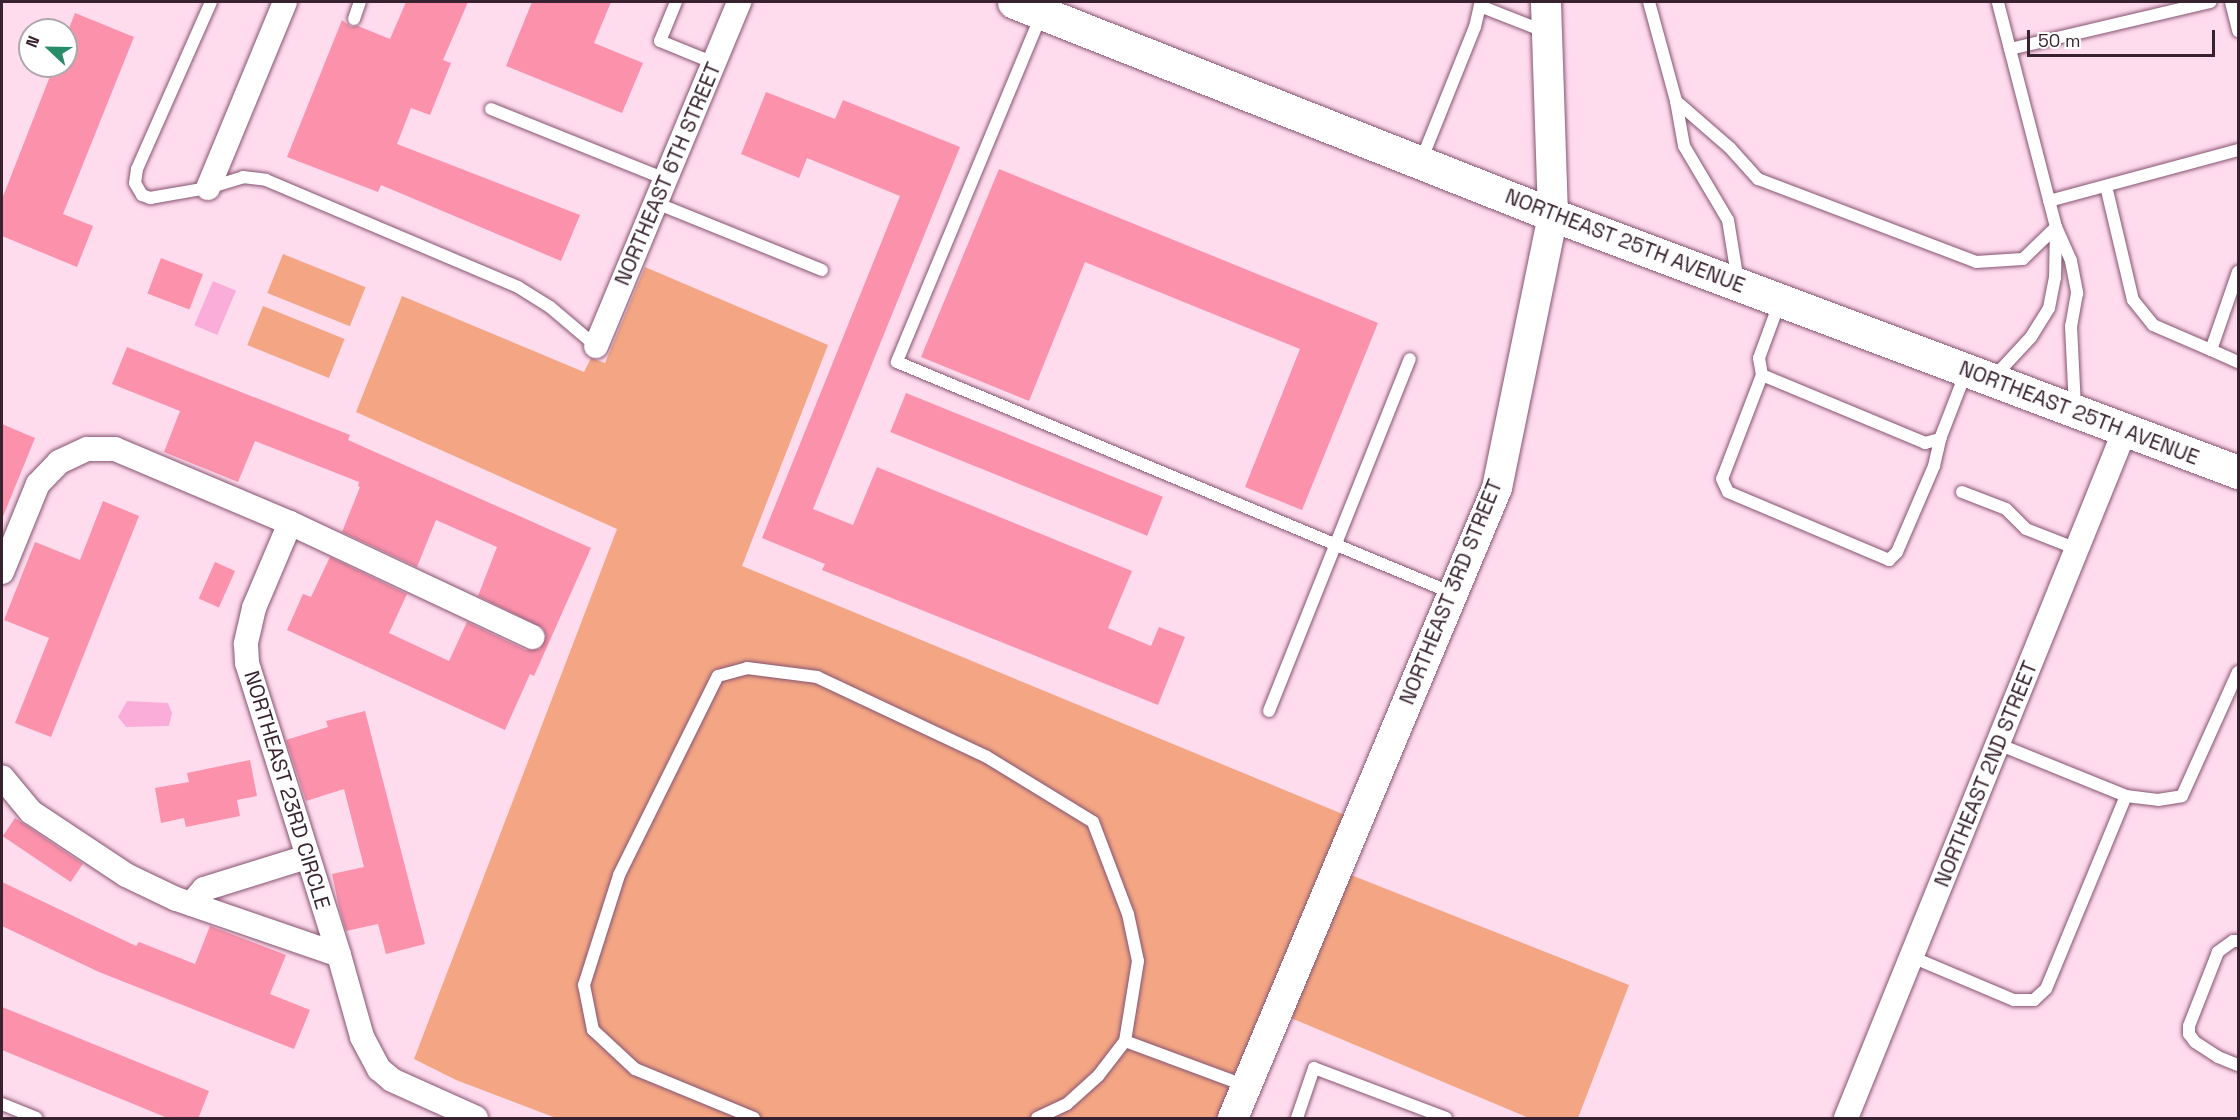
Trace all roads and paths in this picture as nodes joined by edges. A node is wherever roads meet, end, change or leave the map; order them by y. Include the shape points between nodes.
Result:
1 (211, 2) edge
2 (285, 2) edge
3 (360, 2) edge
4 (676, 2) edge
5 (739, 2) edge
6 (1546, 2) edge
7 (1649, 2) edge
8 (1998, 2) edge
9 (2211, 2) edge
10 (2231, 2) edge
11 (1481, 4) edge
12 (1028, 7) edge
13 (354, 19) dead end
14 (2238, 31) edge
15 (1547, 32) junction
16 (2010, 49) junction
17 (714, 63) junction
18 (1676, 100) junction
19 (491, 110) dead end
20 (2238, 150) edge
21 (1420, 162) junction
22 (665, 179) junction
23 (2106, 186) junction
24 (208, 188) junction
25 (2049, 201) junction
26 (656, 203) junction
27 (1553, 215) junction
28 (2056, 227) junction
29 (822, 270) dead end
30 (2238, 272) edge
31 (1738, 283) junction
32 (1781, 300) junction
33 (596, 346) joint
34 (2211, 350) junction
35 (1410, 359) dead end
36 (2238, 362) edge
37 (1762, 375) junction
38 (1979, 375) junction
39 (2075, 411) junction
40 (2125, 430) junction
41 (1940, 439) junction
42 (2238, 472) edge
43 (1962, 492) dead end
44 (290, 523) junction
45 (1338, 545) junction
46 (2077, 549) junction
47 (2, 572) edge
48 (1453, 593) junction
49 (532, 637) dead end
50 (2238, 672) edge
51 (1269, 711) dead end
52 (1998, 744) junction
53 (2, 777) edge
54 (2126, 796) junction
55 (308, 857) junction
56 (191, 904) junction
57 (2238, 941) edge
58 (339, 955) junction
59 (1912, 957) junction
60 (1125, 1041) junction
61 (2238, 1065) edge
62 (1247, 1086) junction
63 (2, 1104) edge
64 (1852, 1117) edge
65 (36, 1119) edge
66 (476, 1119) edge
67 (754, 1119) edge
68 (1037, 1119) edge
69 (1233, 1119) edge
70 (1297, 1119) edge
71 (1446, 1119) edge

1 - 24 lane via 137,169 135,183 142,195 150,198
2 - 24 street
3 - 13 lane
4 - 17 lane via 660,41
5 - 17 street, NORTHEAST 6TH STREET
6 - 15 street, NORTHEAST 3RD STREET
7 - 18 lane
8 - 16 lane
9 - 16 lane
10 - 14 lane
11 - 15 lane
11 - 21 lane
12 - 21 main road, NORTHEAST 25TH AVENUE
12 - 45 lane via 897,362
15 - 27 street, NORTHEAST 3RD STREET
16 - 25 lane
17 - 22 street, NORTHEAST 6TH STREET
18 - 28 lane via 1731,148 1758,179 1976,262 2023,259
18 - 31 lane via 1684,146 1728,219
19 - 22 lane
20 - 23 lane
21 - 27 main road, NORTHEAST 25TH AVENUE
22 - 26 street, NORTHEAST 6TH STREET
23 - 25 lane
23 - 34 lane via 2133,300 2153,325
24 - 33 lane via 243,177 266,180 518,287 550,307
25 - 28 lane
26 - 29 lane
26 - 33 street, NORTHEAST 6TH STREET
27 - 31 main road, NORTHEAST 25TH AVENUE
27 - 48 street, NORTHEAST 3RD STREET via 1497,489
28 - 38 lane via 2055,278 2049,308 2031,337
28 - 39 lane via 2071,261 2077,293 2071,326
30 - 34 lane
31 - 32 main road, NORTHEAST 25TH AVENUE
32 - 37 lane via 1759,358
32 - 38 main road, NORTHEAST 25TH AVENUE
34 - 36 lane
35 - 45 lane
37 - 41 lane via 1925,443
37 - 41 lane via 1722,479 1728,492 1888,560 1897,552 1929,477
38 - 39 main road, NORTHEAST 25TH AVENUE
38 - 41 lane
39 - 40 main road, NORTHEAST 25TH AVENUE
40 - 42 main road, NORTHEAST 25TH AVENUE
40 - 46 street, NORTHEAST 2ND STREET
43 - 46 lane via 2006,509 2026,530
44 - 47 street via 115,449 87,449 59,462 38,484
44 - 49 street
44 - 55 street, NORTHEAST 23RD CIRCLE via 251,618 247,663
45 - 48 lane
45 - 51 lane
46 - 52 street, NORTHEAST 2ND STREET
48 - 62 street, NORTHEAST 3RD STREET
50 - 54 lane via 2181,796 2158,800
52 - 54 lane
52 - 59 street, NORTHEAST 2ND STREET
53 - 56 street, NORTHEAST 23RD CIRCLE via 31,812 126,875
54 - 59 lane via 2046,989 2034,1000 2014,1000
55 - 56 street via 204,889
55 - 58 street, NORTHEAST 23RD CIRCLE
56 - 58 street, NORTHEAST 23RD CIRCLE
57 - 61 lane via 2218,952 2189,1026 2195,1042
58 - 66 street, NORTHEAST 23RD CIRCLE via 362,1036 379,1069 392,1080
59 - 64 street, NORTHEAST 2ND STREET
60 - 62 lane
60 - 67 lane via 1138,961 1128,914 1093,822 987,758 817,677 747,668 718,676 619,875 584,986 593,1030 635,1069
60 - 68 lane via 1098,1076 1067,1104
62 - 69 street, NORTHEAST 3RD STREET
63 - 65 lane
70 - 71 lane via 1314,1068

